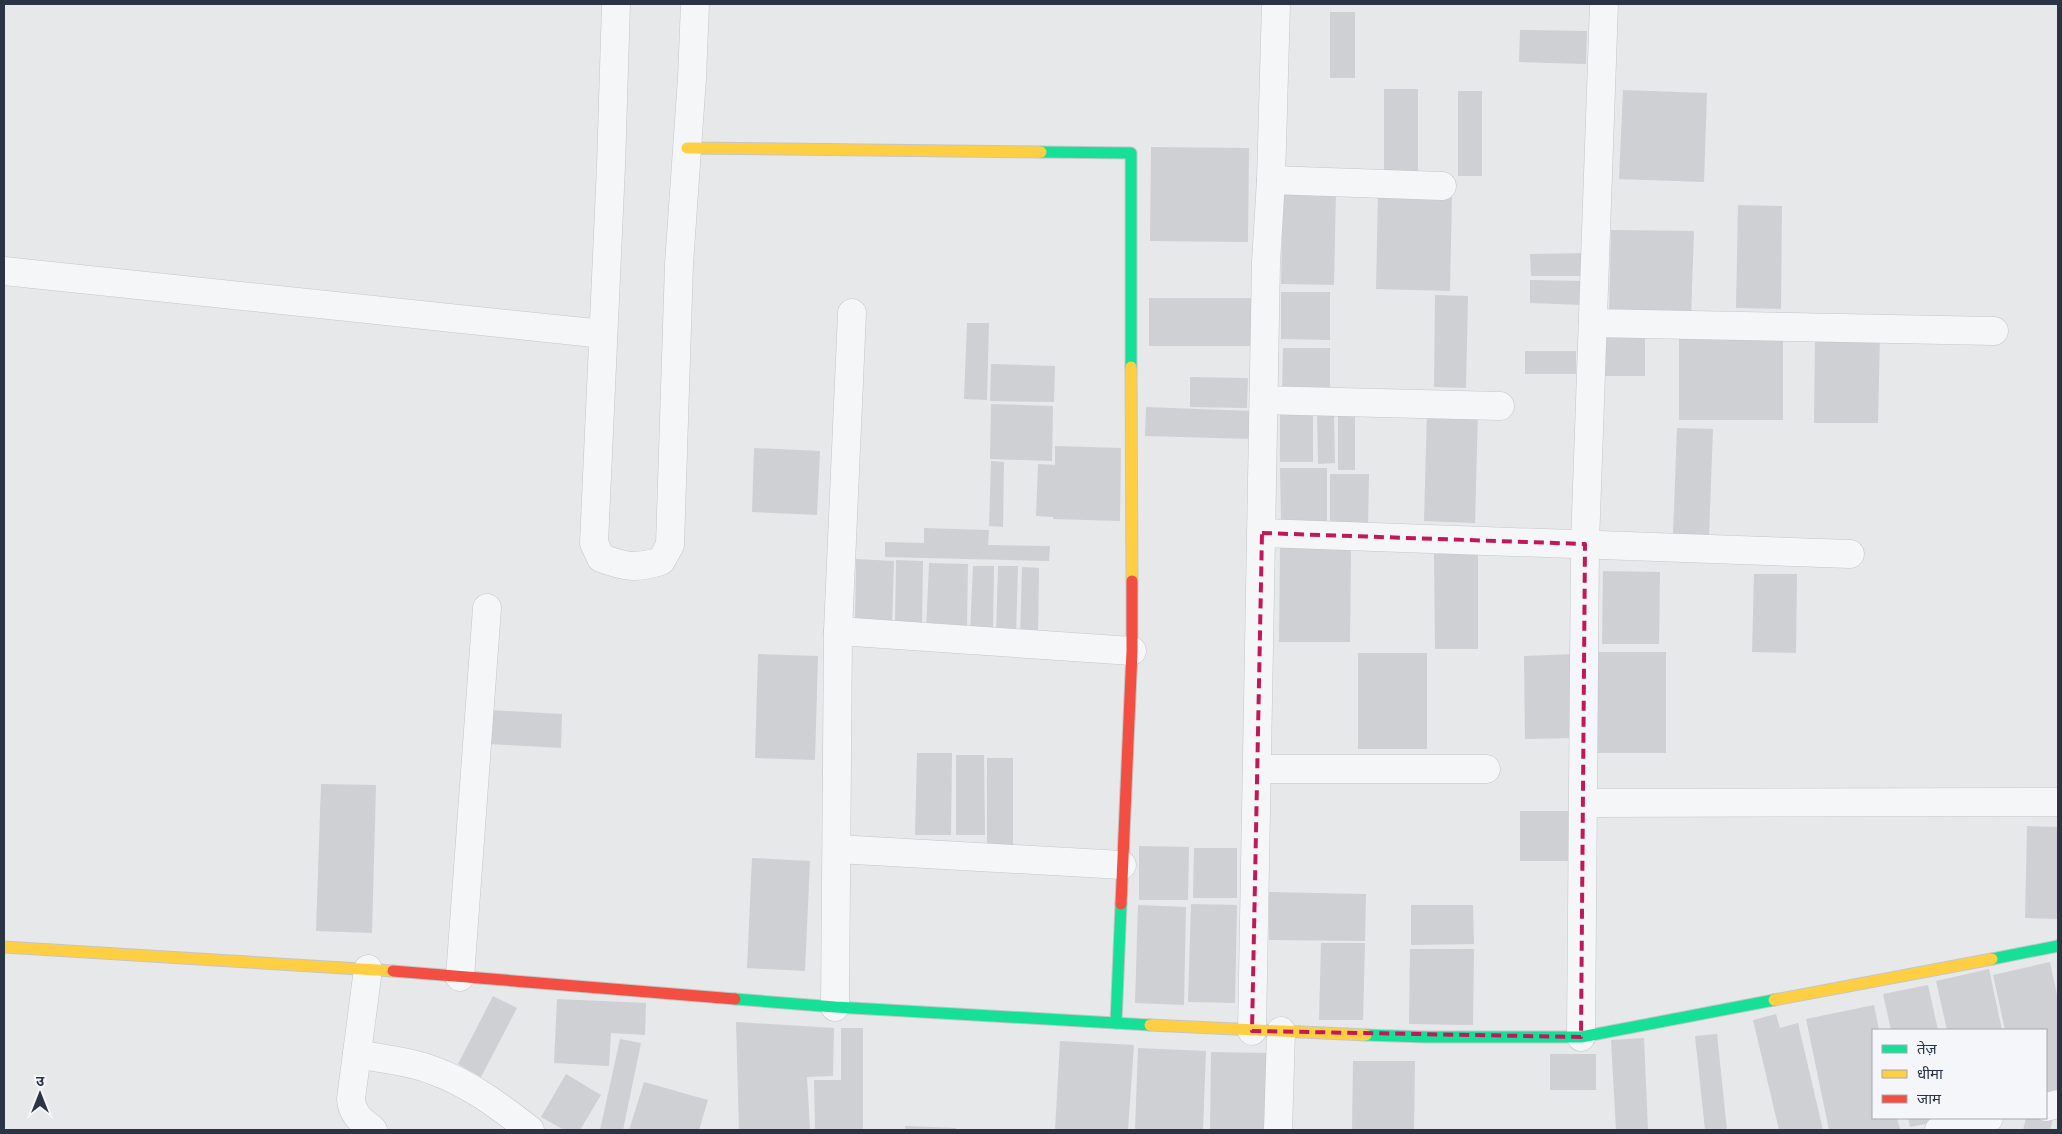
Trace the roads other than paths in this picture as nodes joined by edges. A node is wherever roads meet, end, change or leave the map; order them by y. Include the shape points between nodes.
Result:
1 (616, 4) edge
2 (696, 4) edge
3 (1276, 4) edge
4 (1604, 4) edge
5 (687, 148) junction
6 (1271, 180) junction
7 (1442, 186) dead end
8 (4, 271) edge
9 (852, 313) dead end
10 (1593, 323) junction
11 (1994, 331) dead end
12 (604, 334) junction
13 (1264, 400) junction
14 (1500, 406) dead end
15 (1262, 533) junction
16 (1585, 544) junction
17 (1850, 554) dead end
18 (487, 608) dead end
19 (838, 631) junction
20 (1132, 651) junction
21 (1257, 769) junction
22 (1486, 769) dead end
23 (2058, 802) edge
24 (1584, 803) junction
25 (836, 849) junction
26 (1122, 865) junction
27 (2058, 946) edge
28 (5, 948) edge
29 (368, 969) junction
30 (460, 977) junction
31 (836, 1007) junction
32 (1116, 1023) junction
33 (1252, 1031) junction
34 (1281, 1032) junction
35 (1581, 1037) junction
36 (357, 1054) junction
37 (1985, 1119) edge
38 (373, 1130) edge
39 (530, 1130) edge
40 (1278, 1130) edge
41 (1939, 1130) edge

1 - 12 street
2 - 5 street
3 - 6 street
4 - 10 street
5 - 12 street via 679,264 670,545 660,561 641,567 622,566 601,558 594,543
5 - 20 street via 1131,152
6 - 7 street
6 - 13 street
8 - 12 street
9 - 19 street
10 - 11 street
10 - 16 street
13 - 14 street
13 - 15 street
15 - 16 street
15 - 21 street
16 - 17 street
16 - 24 street
18 - 30 street
19 - 20 street
19 - 25 street
20 - 26 street
21 - 22 street
21 - 33 street
23 - 24 street
24 - 35 street
25 - 26 street
25 - 31 street
26 - 32 street
27 - 35 street
28 - 29 street
29 - 30 street
29 - 36 street
30 - 31 street
31 - 32 street
32 - 33 street
33 - 34 street
34 - 35 street via 1426,1037
34 - 40 street
36 - 38 street via 351,1108 354,1115
36 - 39 street via 430,1069 460,1081
37 - 41 street

